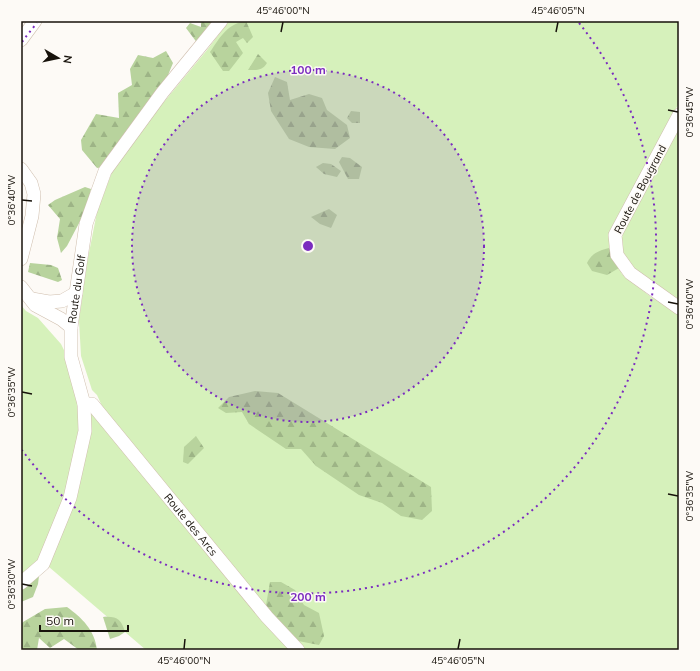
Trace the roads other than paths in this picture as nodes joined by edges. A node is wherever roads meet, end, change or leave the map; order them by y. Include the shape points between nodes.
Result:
1 (35, 21) edge
2 (221, 21) edge
3 (21, 40) edge
4 (679, 115) edge
5 (21, 169) edge
6 (32, 216) junction
7 (21, 231) edge
8 (21, 259) edge
9 (21, 287) edge
10 (76, 293) junction
11 (30, 299) junction
12 (679, 308) edge
13 (70, 327) junction
14 (84, 404) junction
15 (21, 583) edge
16 (298, 650) edge

1 - 3 street
2 - 10 street, Route du Golf via 162,94 105,171 86,224
4 - 12 street, Route de Bougrand via 614,235 618,255 630,273
5 - 6 street via 31,183 34,194
6 - 7 street
6 - 8 street
9 - 11 street
10 - 11 street via 62,301
10 - 13 street, Route du Golf
11 - 13 street via 35,305 61,318
13 - 14 street, Route du Golf via 71,357
14 - 15 street, Route du Golf via 85,432 70,498 43,564
14 - 16 street, Route des Arcs via 92,404 267,617

